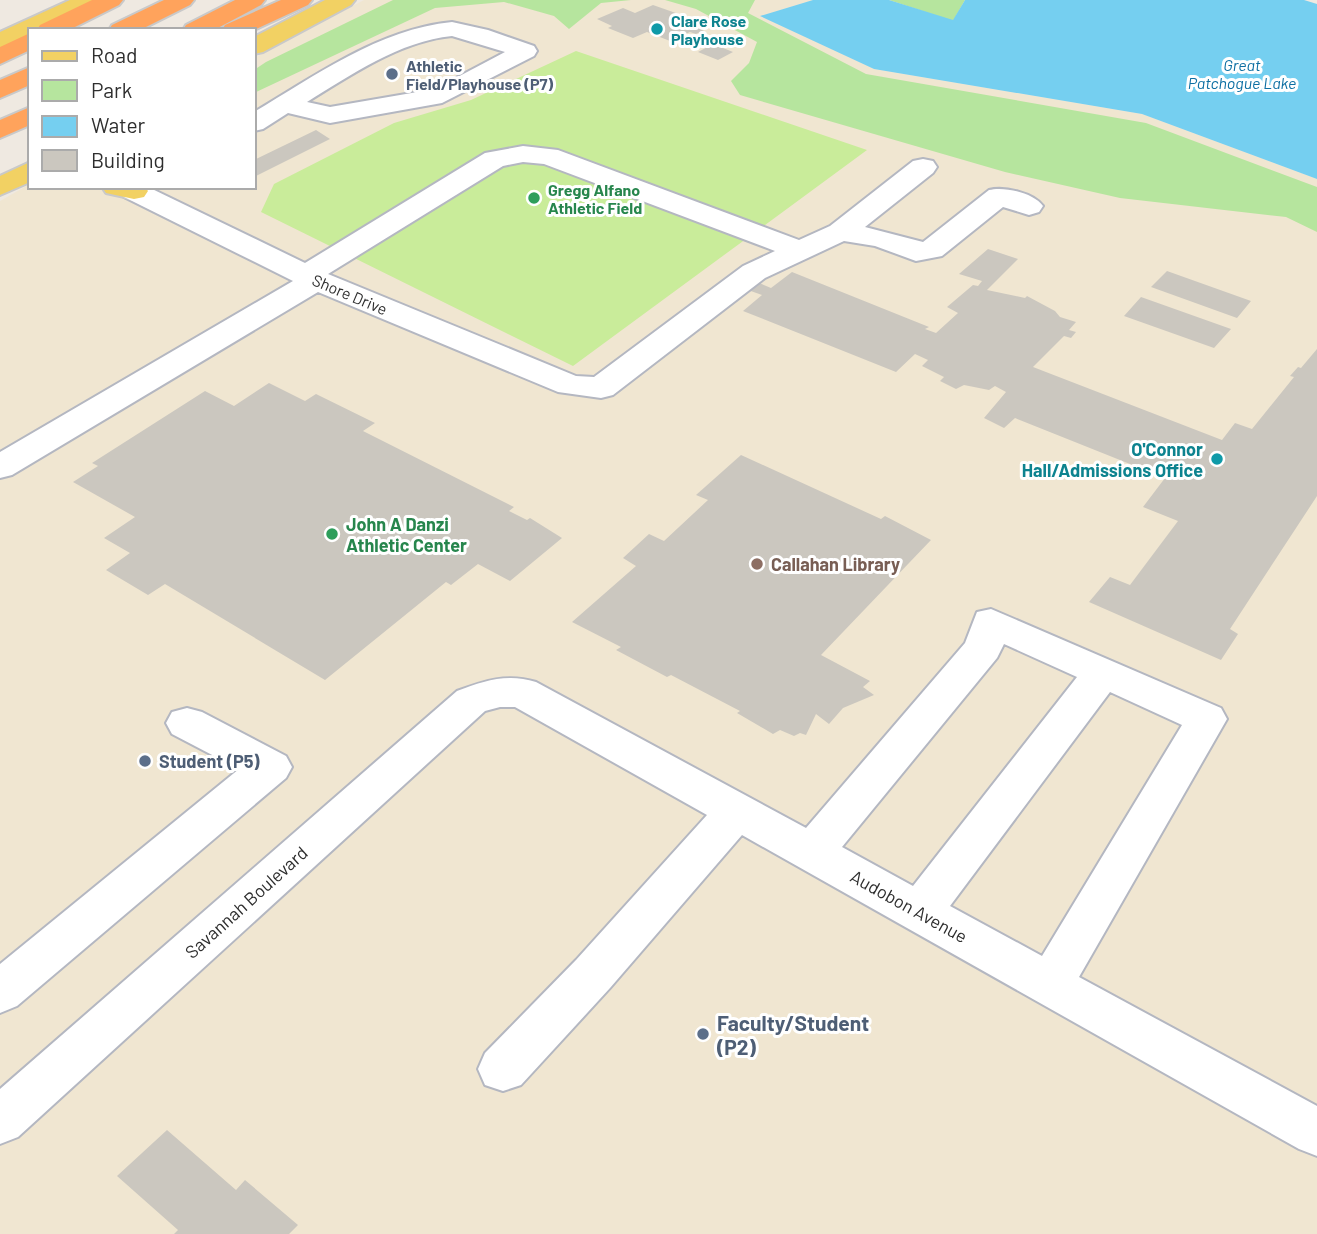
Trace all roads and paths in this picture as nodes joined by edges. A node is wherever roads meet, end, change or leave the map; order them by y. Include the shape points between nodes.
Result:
1 (89, 0) edge
2 (111, 0) edge
3 (181, 0) edge
4 (253, 0) edge
5 (300, 0) edge
6 (343, 0) edge
7 (28, 28) edge
8 (28, 28) edge
9 (53, 28) edge
10 (125, 28) edge
11 (199, 28) edge
12 (238, 28) edge
13 (0, 41) edge
14 (28, 41) edge
15 (256, 46) edge
16 (0, 57) edge
17 (28, 76) edge
18 (0, 90) edge
19 (286, 105) junction
20 (28, 116) edge
21 (256, 122) edge
22 (28, 124) edge
23 (0, 130) edge
24 (0, 136) edge
25 (923, 167) dead end
26 (28, 171) edge
27 (0, 187) edge
28 (28, 188) edge
29 (132, 189) edge
30 (0, 198) edge
31 (1029, 206) dead end
32 (840, 232) junction
33 (801, 251) junction
34 (311, 278) junction
35 (0, 467) edge
36 (1103, 672) junction
37 (498, 692) joint
38 (187, 723) dead end
39 (737, 811) junction
40 (812, 852) junction
41 (919, 912) junction
42 (1050, 984) junction
43 (0, 992) edge
44 (503, 1069) dead end
45 (0, 1121) edge
46 (1317, 1132) edge

1 - 7 main road
2 - 9 highway
3 - 10 highway
4 - 11 highway
5 - 12 highway
6 - 15 main road
8 - 13 main road
14 - 16 highway
17 - 18 highway
19 - 19 street via 392,44 421,33 453,29 525,51 442,95 330,115
19 - 21 street
20 - 23 highway
22 - 24 highway
25 - 32 street
26 - 27 main road
28 - 30 main road
29 - 34 street, Shore Drive
31 - 32 street via 999,195 932,250 916,252 881,238
32 - 33 street
33 - 34 street via 548,156 523,154 495,159
33 - 34 street, Shore Drive via 754,272 601,388 570,385
34 - 35 street
36 - 40 street via 991,622 983,648
36 - 41 street
36 - 42 street via 1207,719
37 - 39 street, Audobon Avenue via 522,692
37 - 45 street, Savannah Boulevard via 471,701
38 - 43 street via 271,767
39 - 40 street, Audobon Avenue
39 - 44 street
40 - 41 street, Audobon Avenue
41 - 42 street, Audobon Avenue
42 - 46 street, Audobon Avenue

